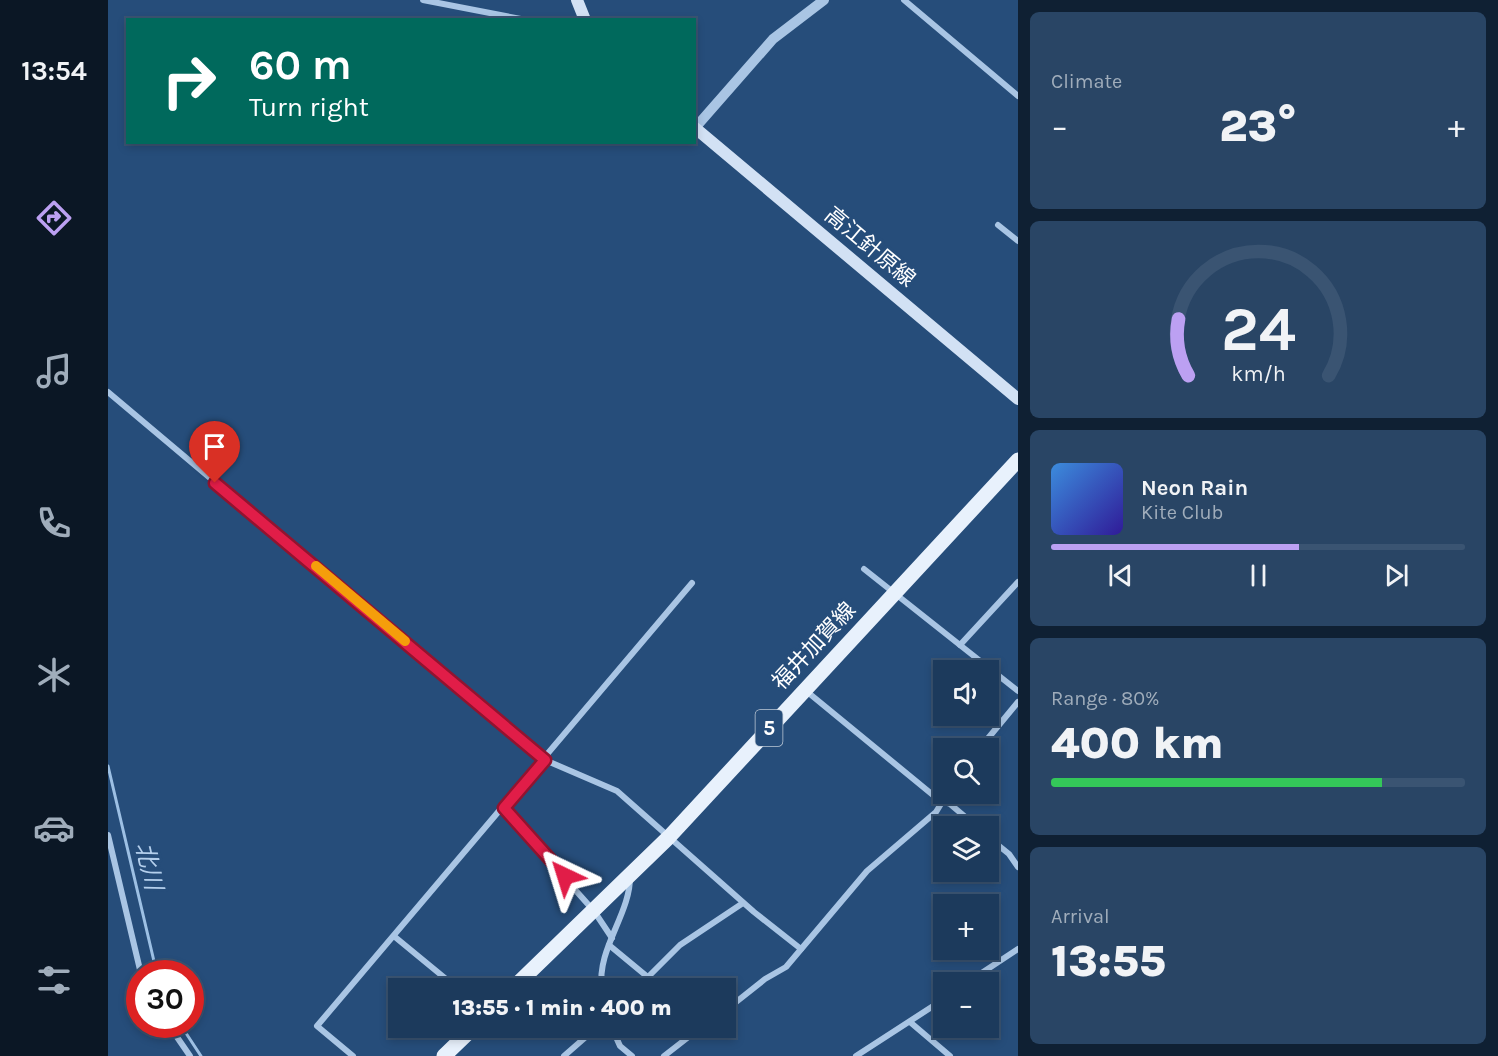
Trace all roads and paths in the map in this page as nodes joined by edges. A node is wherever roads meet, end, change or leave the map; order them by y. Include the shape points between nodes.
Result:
1 (423, 0) edge
2 (577, 0) edge
3 (824, 0) edge
4 (904, 0) edge
5 (489, 12) junction
6 (484, 18) edge
7 (517, 18) edge
8 (584, 18) edge
9 (1018, 96) edge
10 (696, 126) edge
11 (696, 128) edge
12 (999, 225) dead end
13 (1018, 241) edge
14 (108, 392) edge
15 (1018, 399) edge
16 (1018, 460) edge
17 (864, 569) dead end
18 (1018, 582) edge
19 (692, 583) dead end
20 (893, 594) junction
21 (960, 645) junction
22 (804, 689) junction
23 (1018, 690) edge
24 (1018, 702) edge
25 (988, 738) edge
26 (545, 760) junction
27 (933, 795) edge
28 (941, 804) edge
29 (950, 804) edge
30 (504, 808) junction
31 (964, 816) edge
32 (108, 835) edge
33 (669, 837) junction
34 (999, 846) edge
35 (1018, 867) edge
36 (630, 876) junction
37 (743, 903) junction
38 (594, 911) junction
39 (395, 937) junction
40 (612, 938) junction
41 (609, 945) junction
42 (1018, 948) edge
43 (801, 949) junction
44 (138, 960) edge
45 (983, 972) edge
46 (648, 977) joint
47 (445, 978) edge
48 (524, 978) edge
49 (602, 978) edge
50 (736, 1002) edge
51 (933, 1006) edge
52 (910, 1022) junction
53 (178, 1038) edge
54 (463, 1038) edge
55 (585, 1038) edge
56 (616, 1038) edge
57 (686, 1038) edge
58 (190, 1056) edge
59 (353, 1056) edge
60 (444, 1056) edge
61 (564, 1056) edge
62 (632, 1056) edge
63 (664, 1056) edge
64 (856, 1056) edge
65 (950, 1056) edge

1 - 5 street
2 - 8 main road
3 - 10 street via 774,39
4 - 9 street
5 - 6 street
5 - 7 street
11 - 15 main road, 高江針原線
12 - 13 street
14 - 26 street
16 - 20 main road, 福井加賀線 / 5
17 - 20 street
18 - 21 street
19 - 26 street
20 - 21 street
20 - 22 main road, 福井加賀線 / 5
21 - 23 street
22 - 27 street
22 - 33 main road, 福井加賀線 / 5
24 - 25 street
26 - 30 street
26 - 33 street via 617,791
28 - 43 street via 867,871
29 - 31 street
30 - 38 street
30 - 39 street
32 - 44 street
33 - 36 main road, 福井加賀線 / 5
33 - 37 street
34 - 35 street
36 - 38 main road, 福井加賀線 / 5
36 - 40 street via 631,888
37 - 43 street
37 - 46 street via 680,945
38 - 40 street
38 - 48 main road, 福井加賀線 / 5
39 - 47 street
39 - 59 street via 317,1026
40 - 41 street
41 - 46 street
41 - 49 street
42 - 45 street
43 - 50 street via 786,966
51 - 52 street
52 - 64 street
52 - 65 street
53 - 58 street
54 - 60 main road
55 - 61 street
56 - 62 street
57 - 63 street

